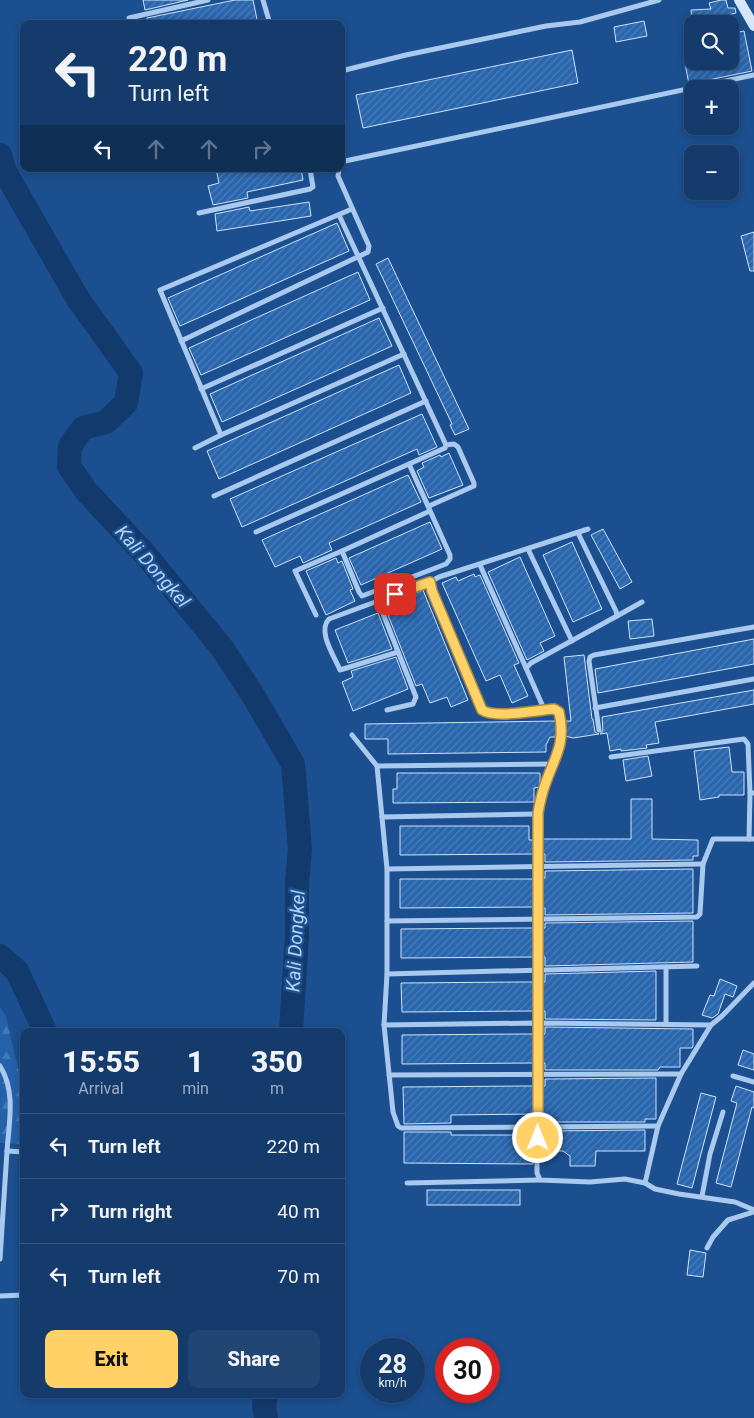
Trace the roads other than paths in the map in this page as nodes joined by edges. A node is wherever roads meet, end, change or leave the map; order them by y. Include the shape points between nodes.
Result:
1 (208, 0) edge
2 (263, 0) edge
3 (659, 0) edge
4 (739, 0) edge
5 (129, 18) dead end
6 (269, 20) edge
7 (754, 26) edge
8 (345, 70) edge
9 (754, 75) edge
10 (345, 160) edge
11 (311, 172) edge
12 (339, 172) edge
13 (352, 209) junction
14 (199, 213) dead end
15 (339, 215) junction
16 (360, 256) junction
17 (383, 308) junction
18 (181, 341) junction
19 (404, 354) junction
20 (201, 389) junction
21 (426, 401) junction
22 (221, 435) junction
23 (446, 445) junction
24 (195, 448) dead end
25 (410, 464) junction
26 (214, 496) dead end
27 (430, 508) junction
28 (588, 529) dead end
29 (256, 532) dead end
30 (578, 533) junction
31 (528, 549) junction
32 (342, 551) junction
33 (480, 565) junction
34 (430, 582) junction
35 (378, 601) junction
36 (642, 602) dead end
37 (316, 615) dead end
38 (616, 616) junction
39 (754, 626) edge
40 (572, 641) junction
41 (398, 652) junction
42 (526, 668) junction
43 (754, 679) edge
44 (595, 708) junction
45 (387, 710) dead end
46 (544, 710) junction
47 (599, 730) dead end
48 (352, 735) dead end
49 (611, 757) dead end
50 (553, 764) junction
51 (377, 766) junction
52 (752, 793) edge
53 (538, 814) junction
54 (382, 818) junction
55 (751, 839) edge
56 (703, 864) junction
57 (538, 866) junction
58 (387, 869) junction
59 (538, 918) junction
60 (386, 921) junction
61 (697, 966) dead end
62 (666, 967) junction
63 (538, 970) junction
64 (387, 974) junction
65 (754, 983) edge
66 (538, 1023) junction
67 (666, 1024) junction
68 (384, 1025) junction
69 (711, 1025) junction
70 (0, 1066) edge
71 (681, 1074) junction
72 (389, 1075) junction
73 (538, 1075) junction
74 (733, 1076) dead end
75 (754, 1082) edge
76 (724, 1112) dead end
77 (538, 1126) junction
78 (658, 1126) junction
79 (7, 1151) junction
80 (20, 1152) edge
81 (540, 1180) junction
82 (644, 1183) junction
83 (407, 1184) dead end
84 (702, 1196) junction
85 (754, 1211) edge
86 (707, 1248) dead end
87 (0, 1259) edge
88 (20, 1295) edge
89 (0, 1296) edge

1 - 5 street
2 - 6 street
3 - 8 street via 580,22 546,26
4 - 7 street
9 - 10 street
11 - 14 street via 313,187 310,189
12 - 13 street
13 - 15 street
13 - 16 street via 370,250
15 - 16 street
15 - 18 street via 162,289 160,293
16 - 17 street
16 - 18 street
17 - 19 street
17 - 20 street
18 - 20 street
19 - 21 street
19 - 22 street
20 - 22 street
21 - 23 street
21 - 26 street
22 - 24 street
23 - 25 street
23 - 27 street via 458,447 474,486
25 - 27 street
25 - 29 street
27 - 32 street
27 - 32 street via 450,555 446,564 362,596
28 - 30 street
30 - 31 street
30 - 38 street
31 - 33 street
31 - 40 street
32 - 37 street via 295,571
33 - 34 street
33 - 42 street
34 - 35 street
34 - 46 street via 482,710 504,714
35 - 41 street
35 - 41 street via 330,618 325,623 324,633 340,670
36 - 38 street
38 - 40 street
39 - 44 street via 590,657
40 - 42 street
41 - 45 street via 416,697 413,704
42 - 46 street
43 - 44 street
44 - 47 street
46 - 50 street via 559,712 561,722 560,748
48 - 51 street
49 - 52 street via 744,739 748,744
50 - 51 street
50 - 53 street
51 - 54 street
52 - 55 street
53 - 54 street
53 - 57 street
54 - 58 street
55 - 56 street via 714,838
56 - 57 street
56 - 59 street via 700,914 697,916
57 - 58 street
57 - 59 street
58 - 60 street
59 - 60 street
59 - 63 street
60 - 64 street
61 - 62 street
62 - 63 street
62 - 67 street
63 - 64 street
63 - 66 street
64 - 68 street
65 - 69 street
66 - 67 street
66 - 68 street
66 - 73 street
67 - 69 street
68 - 72 street
69 - 71 street
70 - 79 street via 10,1097
71 - 73 street
71 - 78 street
72 - 73 street
72 - 77 street via 393,1112 401,1128
73 - 77 street
74 - 75 street
76 - 84 street via 710,1154
77 - 78 street
77 - 81 street via 537,1173
78 - 82 street
79 - 80 street
79 - 87 street
81 - 82 street via 590,1182 625,1179
81 - 83 street
82 - 84 street via 655,1189
84 - 85 street via 735,1202
85 - 86 street via 728,1220
88 - 89 street

